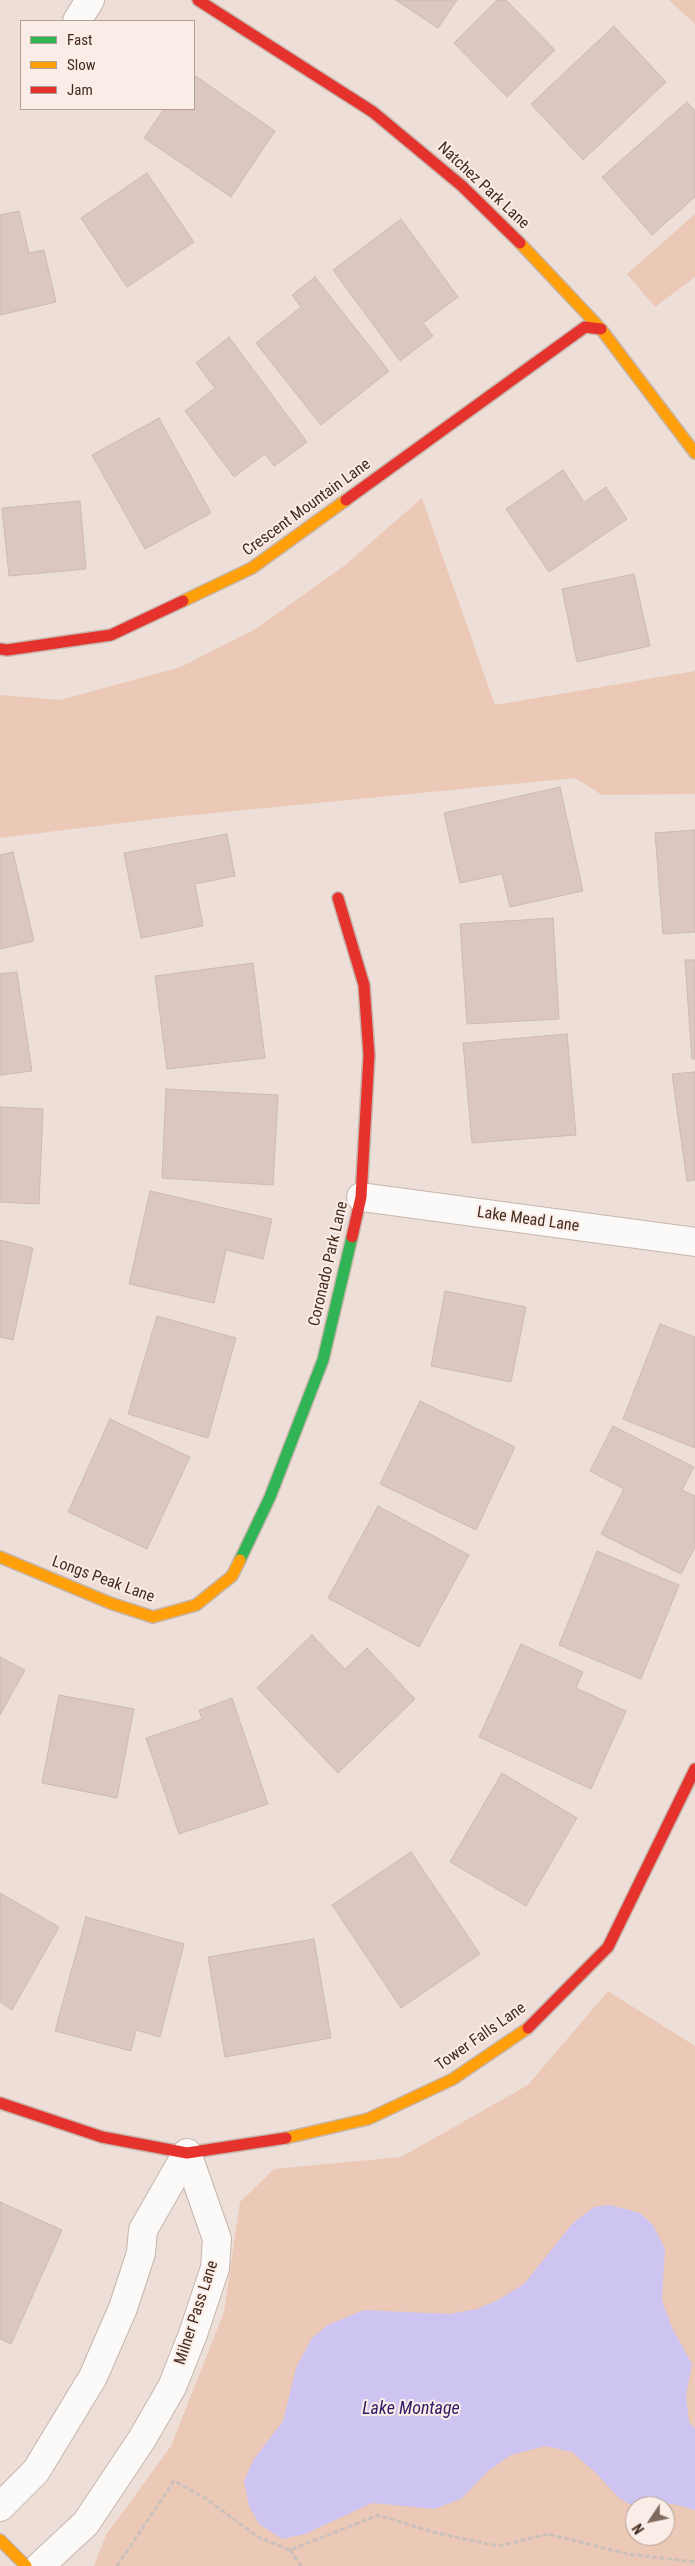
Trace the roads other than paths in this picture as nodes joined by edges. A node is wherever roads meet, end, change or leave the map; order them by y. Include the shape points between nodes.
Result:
1 (90, 0) edge
2 (198, 0) edge
3 (78, 20) edge
4 (601, 329) junction
5 (695, 453) edge
6 (0, 649) edge
7 (338, 898) dead end
8 (361, 1197) junction
9 (695, 1242) edge
10 (0, 1558) edge
11 (196, 1605) joint
12 (695, 1769) edge
13 (0, 2103) edge
14 (187, 2153) junction
15 (0, 2507) edge
16 (0, 2540) edge
17 (26, 2566) edge
18 (40, 2566) edge

1 - 3 street
2 - 4 street, Natchez Park Lane via 373,112 419,149 541,263
4 - 5 street, Natchez Park Lane
4 - 6 street, Crescent Mountain Lane via 584,327 252,568 111,635
7 - 8 street, Coronado Park Lane via 364,985 369,1055
8 - 9 street, Lake Mead Lane
8 - 11 street, Coronado Park Lane via 323,1360 270,1497 232,1576
10 - 11 street, Longs Peak Lane via 153,1617
12 - 14 street, Tower Falls Lane via 608,1947 530,2026 452,2079 368,2119 278,2140
13 - 14 street, Tower Falls Lane via 102,2137
14 - 15 street via 143,2230 141,2253 123,2308 93,2377 36,2470
14 - 18 street, Milner Pass Lane via 217,2239 215,2268 193,2334 172,2387 142,2440 86,2523
16 - 17 street

